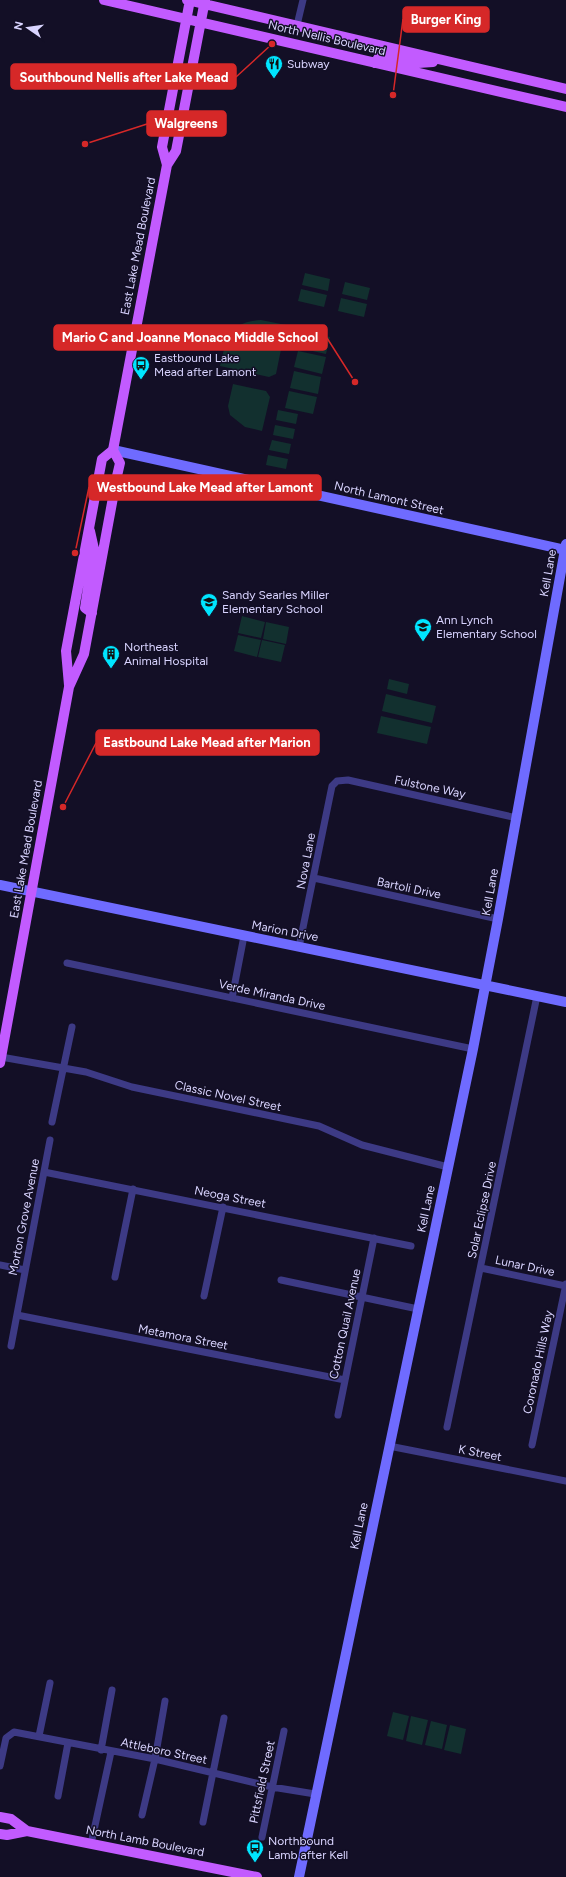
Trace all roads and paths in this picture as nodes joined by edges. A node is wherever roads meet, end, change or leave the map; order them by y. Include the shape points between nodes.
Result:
1 (104, 0) edge
2 (189, 0) edge
3 (303, 0) edge
4 (204, 2) edge
5 (186, 19) junction
6 (200, 22) junction
7 (297, 26) junction
8 (445, 61) junction
9 (375, 63) junction
10 (566, 89) edge
11 (566, 106) edge
12 (167, 164) junction
13 (113, 450) junction
14 (89, 527) junction
15 (566, 548) edge
16 (92, 614) junction
17 (69, 687) junction
18 (337, 781) joint
19 (517, 818) junction
20 (314, 878) junction
21 (0, 885) edge
22 (31, 892) junction
23 (498, 919) junction
24 (244, 936) junction
25 (299, 947) junction
26 (67, 962) dead end
27 (485, 984) junction
28 (537, 996) junction
29 (232, 998) junction
30 (566, 1002) edge
31 (4, 1023) edge
32 (72, 1027) dead end
33 (473, 1049) junction
34 (1, 1060) edge
35 (63, 1068) junction
36 (52, 1122) dead end
37 (50, 1140) dead end
38 (448, 1166) junction
39 (44, 1172) junction
40 (133, 1189) junction
41 (223, 1207) junction
42 (374, 1238) junction
43 (411, 1246) dead end
44 (0, 1265) edge
45 (481, 1268) junction
46 (25, 1270) junction
47 (115, 1277) dead end
48 (281, 1280) dead end
49 (566, 1285) edge
50 (204, 1296) dead end
51 (362, 1296) junction
52 (418, 1309) junction
53 (17, 1315) junction
54 (11, 1346) dead end
55 (345, 1380) junction
56 (338, 1415) dead end
57 (447, 1427) dead end
58 (532, 1445) dead end
59 (389, 1446) junction
60 (566, 1482) edge
61 (50, 1683) dead end
62 (112, 1690) dead end
63 (165, 1701) dead end
64 (224, 1718) dead end
65 (284, 1731) dead end
66 (39, 1736) junction
67 (68, 1743) junction
68 (101, 1750) junction
69 (111, 1752) junction
70 (155, 1759) junction
71 (0, 1766) edge
72 (213, 1773) junction
73 (272, 1786) junction
74 (315, 1794) junction
75 (58, 1796) dead end
76 (142, 1815) dead end
77 (0, 1817) edge
78 (203, 1822) dead end
79 (27, 1831) junction
80 (0, 1834) edge
81 (262, 1837) dead end
82 (91, 1844) junction
83 (257, 1877) edge
84 (299, 1877) edge

1 - 5 main road, North Nellis Boulevard
2 - 4 main road, North Nellis Boulevard
2 - 5 main road, East Lake Mead Boulevard
3 - 7 street
4 - 6 main road, East Lake Mead Boulevard
4 - 7 main road, North Nellis Boulevard
5 - 6 main road, North Nellis Boulevard
5 - 12 main road, East Lake Mead Boulevard via 162,147
6 - 9 main road, North Nellis Boulevard
6 - 12 main road, East Lake Mead Boulevard via 176,151
7 - 8 main road, North Nellis Boulevard
8 - 9 main road via 418,63 384,56 379,57
8 - 10 main road, North Nellis Boulevard
9 - 11 main road, North Nellis Boulevard
12 - 13 main road, East Lake Mead Boulevard
13 - 14 main road, East Lake Mead Boulevard via 102,459
13 - 15 street, North Lamont Street
13 - 16 main road, East Lake Mead Boulevard via 120,463
14 - 16 main road via 94,549 85,608
14 - 17 main road, East Lake Mead Boulevard via 66,651
15 - 19 street, Kell Lane
16 - 17 main road, East Lake Mead Boulevard via 84,654
17 - 22 main road, East Lake Mead Boulevard
18 - 19 street, Fulstone Way via 348,780
18 - 20 street, Nova Lane via 332,786
19 - 23 street, Kell Lane
20 - 23 street, Bartoli Drive
20 - 25 street, Nova Lane
21 - 22 street, Marion Drive
22 - 24 street, Marion Drive
22 - 31 main road, East Lake Mead Boulevard
23 - 27 street, Kell Lane
24 - 25 street, Marion Drive
24 - 29 street
25 - 27 street, Marion Drive
26 - 29 street, Verde Miranda Drive
27 - 28 street, Marion Drive
27 - 33 street, Kell Lane
28 - 30 street, Marion Drive
28 - 45 street, Solar Eclipse Drive
29 - 33 street, Verde Miranda Drive
31 - 34 main road, East Lake Mead Boulevard
32 - 35 street
33 - 38 street, Kell Lane
34 - 35 street, Classic Novel Street
35 - 36 street
35 - 38 street, Classic Novel Street via 175,1097 319,1126 362,1145
37 - 39 street, Morton Grove Avenue
38 - 52 street, Kell Lane
39 - 40 street, Neoga Street
39 - 46 street, Morton Grove Avenue
40 - 41 street, Neoga Street
40 - 47 street
41 - 42 street, Neoga Street
41 - 50 street
42 - 43 street, Neoga Street
42 - 51 street, Cotton Quail Avenue
44 - 46 street
45 - 49 street, Lunar Drive
45 - 57 street, Solar Eclipse Drive
46 - 53 street, Morton Grove Avenue
48 - 51 street
49 - 58 street, Coronado Hills Way
51 - 52 street
51 - 55 street, Cotton Quail Avenue
52 - 59 street, Kell Lane
53 - 54 street, Morton Grove Avenue
53 - 55 street, Metamora Street
55 - 56 street, Cotton Quail Avenue
59 - 60 street, K Street
59 - 74 street, Kell Lane
61 - 66 street
62 - 68 street
63 - 70 street
64 - 72 street
65 - 73 street, Pittsfield Street
66 - 67 street, Attleboro Street
66 - 71 street, Attleboro Street via 14,1732 10,1734 6,1738
67 - 68 street, Attleboro Street
67 - 75 street
68 - 69 street, Attleboro Street
69 - 70 street, Attleboro Street
69 - 82 street
70 - 72 street, Attleboro Street
70 - 76 street
72 - 73 street, Attleboro Street
72 - 78 street
73 - 74 street, Attleboro Street
73 - 81 street, Pittsfield Street
74 - 84 street, Kell Lane
77 - 79 main road, North Lamb Boulevard via 11,1819
79 - 80 main road, North Lamb Boulevard via 7,1836
79 - 82 main road, North Lamb Boulevard
82 - 83 main road, North Lamb Boulevard

